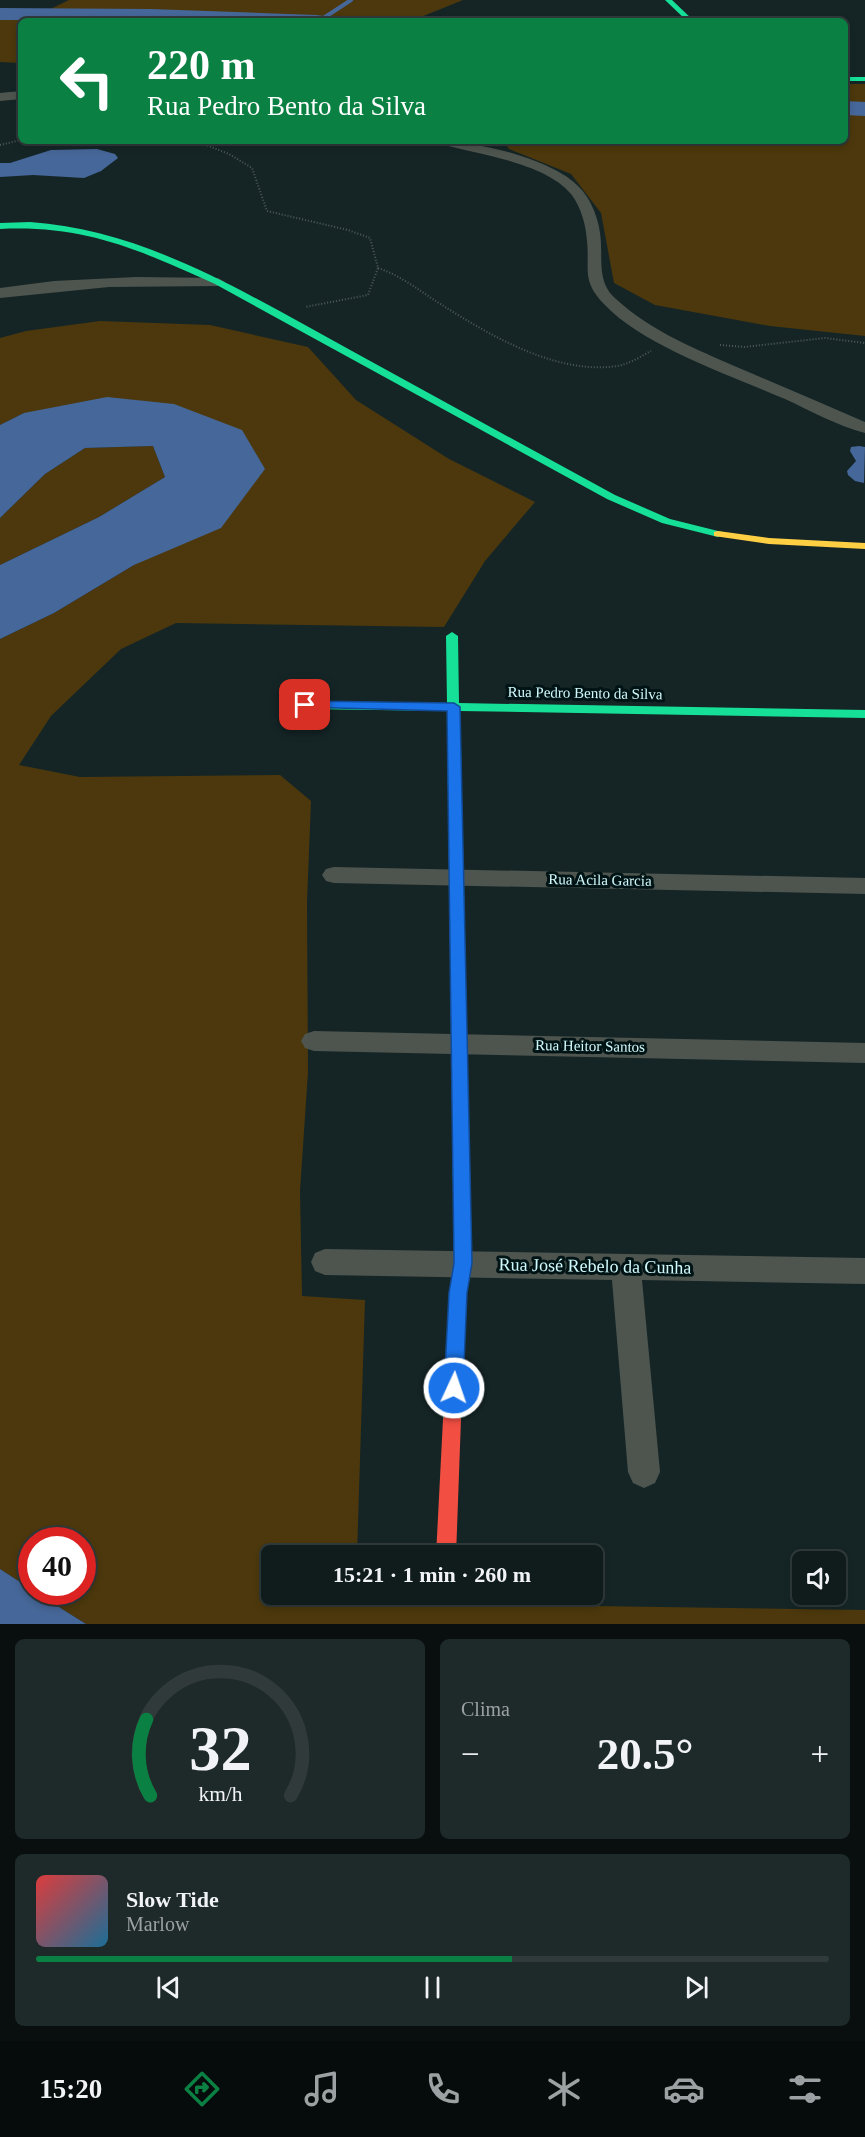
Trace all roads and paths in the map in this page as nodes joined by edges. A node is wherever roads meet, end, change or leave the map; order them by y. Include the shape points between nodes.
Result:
1 (668, 0) edge
2 (688, 18) edge
3 (848, 79) edge
4 (865, 79) edge
5 (18, 95) edge
6 (0, 97) edge
7 (18, 141) edge
8 (0, 144) edge
9 (204, 144) edge
10 (456, 144) edge
11 (0, 226) edge
12 (378, 268) junction
13 (218, 282) junction
14 (0, 293) edge
15 (278, 315) junction
16 (669, 343) junction
17 (865, 343) edge
18 (713, 344) dead end
19 (865, 428) edge
20 (865, 546) edge
21 (452, 636) dead end
22 (305, 705) dead end
23 (454, 707) junction
24 (865, 714) edge
25 (334, 875) dead end
26 (456, 877) junction
27 (865, 886) edge
28 (314, 1041) dead end
29 (459, 1043) junction
30 (865, 1053) edge
31 (325, 1262) dead end
32 (463, 1263) junction
33 (626, 1267) junction
34 (865, 1271) edge
35 (644, 1472) dead end
36 (447, 1545) edge

1 - 2 street
3 - 4 street
5 - 6 street
7 - 8 path
9 - 12 path via 252,168 267,211 370,238
10 - 16 street via 519,162 566,182 582,199 592,226 594,279 609,301
11 - 13 street via 33,224 90,230
12 - 15 path via 368,296
12 - 16 path via 396,273 504,340 547,358 592,367 618,366
13 - 14 street via 133,280 49,285
13 - 15 street
15 - 20 street via 611,498 672,524 760,542
16 - 19 street
17 - 18 path via 825,338 744,347
21 - 23 street
22 - 23 street, Rua Pedro Bento da Silva
23 - 24 street, Rua Pedro Bento da Silva
23 - 26 street
25 - 26 street, Rua Acila Garcia
26 - 27 street, Rua Acila Garcia
26 - 29 street
28 - 29 street, Rua Heitor Santos
29 - 30 street, Rua Heitor Santos
29 - 32 street
31 - 32 street, Rua José Rebelo da Cunha
32 - 33 street, Rua José Rebelo da Cunha
32 - 36 street via 458,1293
33 - 34 street, Rua José Rebelo da Cunha
33 - 35 street

